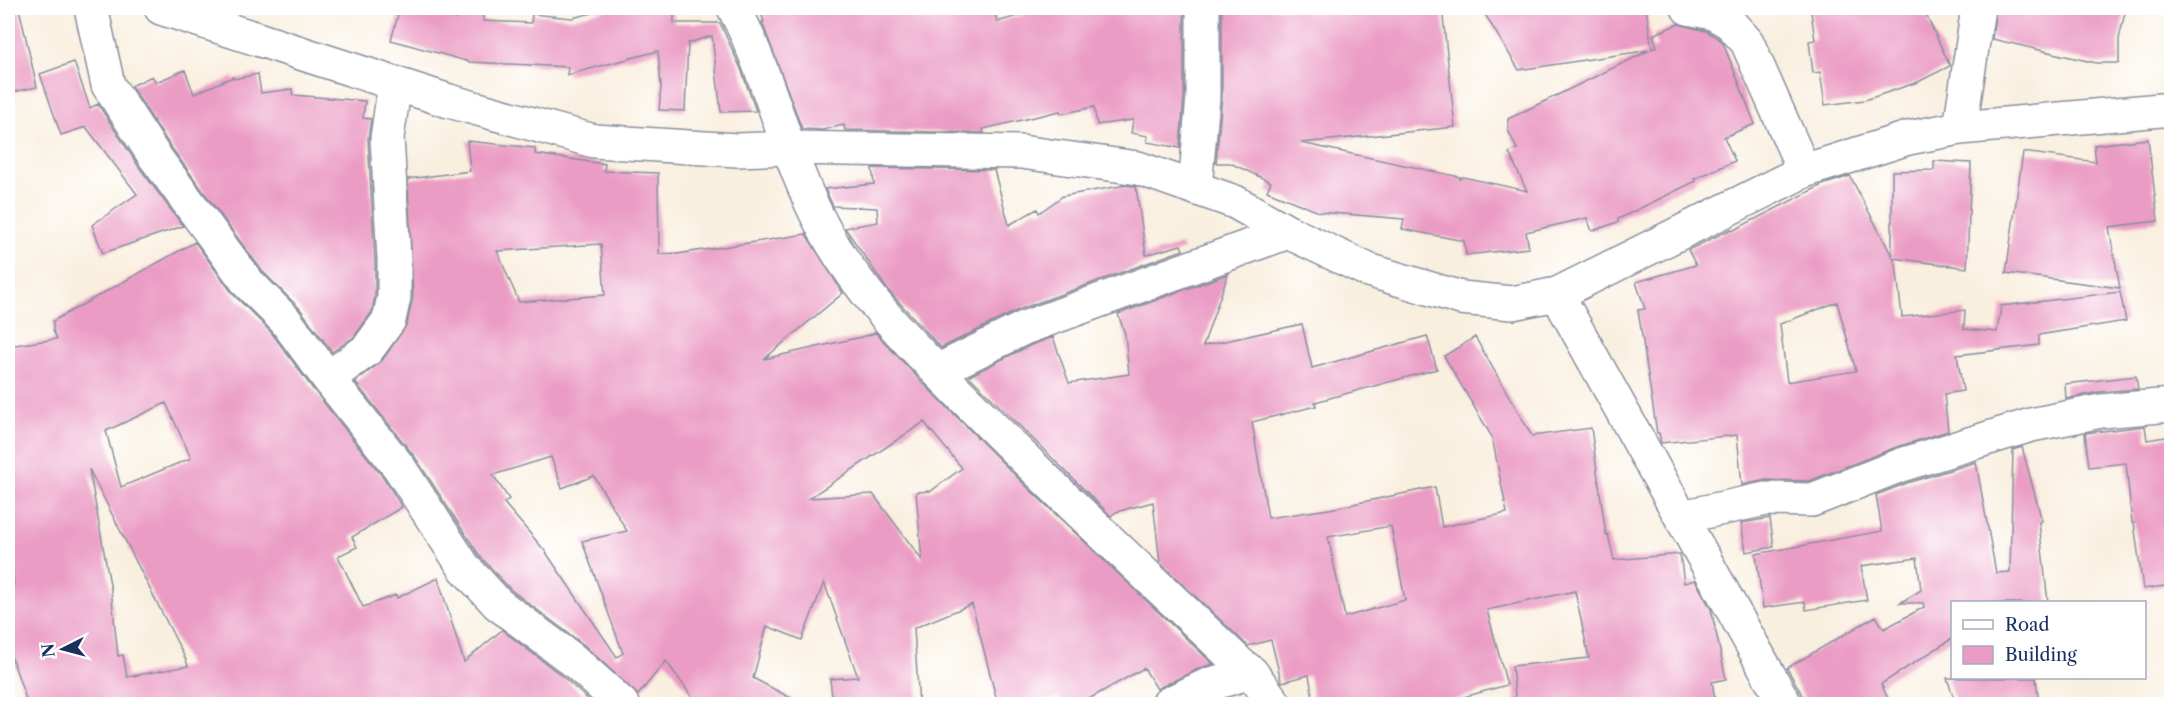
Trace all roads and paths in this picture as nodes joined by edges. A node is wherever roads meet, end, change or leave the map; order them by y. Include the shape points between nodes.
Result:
1 (92, 8) edge
2 (160, 8) edge
3 (734, 8) edge
4 (1203, 8) edge
5 (1688, 8) edge
6 (1978, 8) edge
7 (395, 83) junction
8 (2172, 109) edge
9 (1960, 128) junction
10 (788, 148) junction
11 (1804, 171) junction
12 (1195, 188) junction
13 (1288, 232) junction
14 (1557, 294) junction
15 (937, 371) junction
16 (328, 378) junction
17 (2172, 405) edge
18 (1681, 517) junction
19 (1251, 672) junction
20 (622, 705) edge
21 (1168, 705) edge
22 (1275, 705) edge
23 (1785, 705) edge

1 - 16 street via 108,85 155,157 248,283 285,320
2 - 7 street
3 - 10 street
4 - 12 street via 1203,97
5 - 11 street via 1713,13 1729,22 1747,42
6 - 9 street
7 - 10 street via 594,141 737,150
7 - 16 street via 387,138 394,258 394,297 389,320 367,350
8 - 9 street
9 - 11 street via 1908,138
10 - 12 street via 1021,152 1138,168
10 - 15 street via 824,229 856,280
11 - 14 street
12 - 13 street via 1234,202
13 - 14 street via 1368,270 1461,298 1512,303
13 - 15 street via 1024,328
14 - 18 street
15 - 19 street via 1033,469
16 - 20 street via 399,467 464,567 498,604 573,660
17 - 18 street via 2101,411 2031,425 1901,465 1812,500 1766,500
18 - 23 street
19 - 21 street via 1208,685
19 - 22 street

